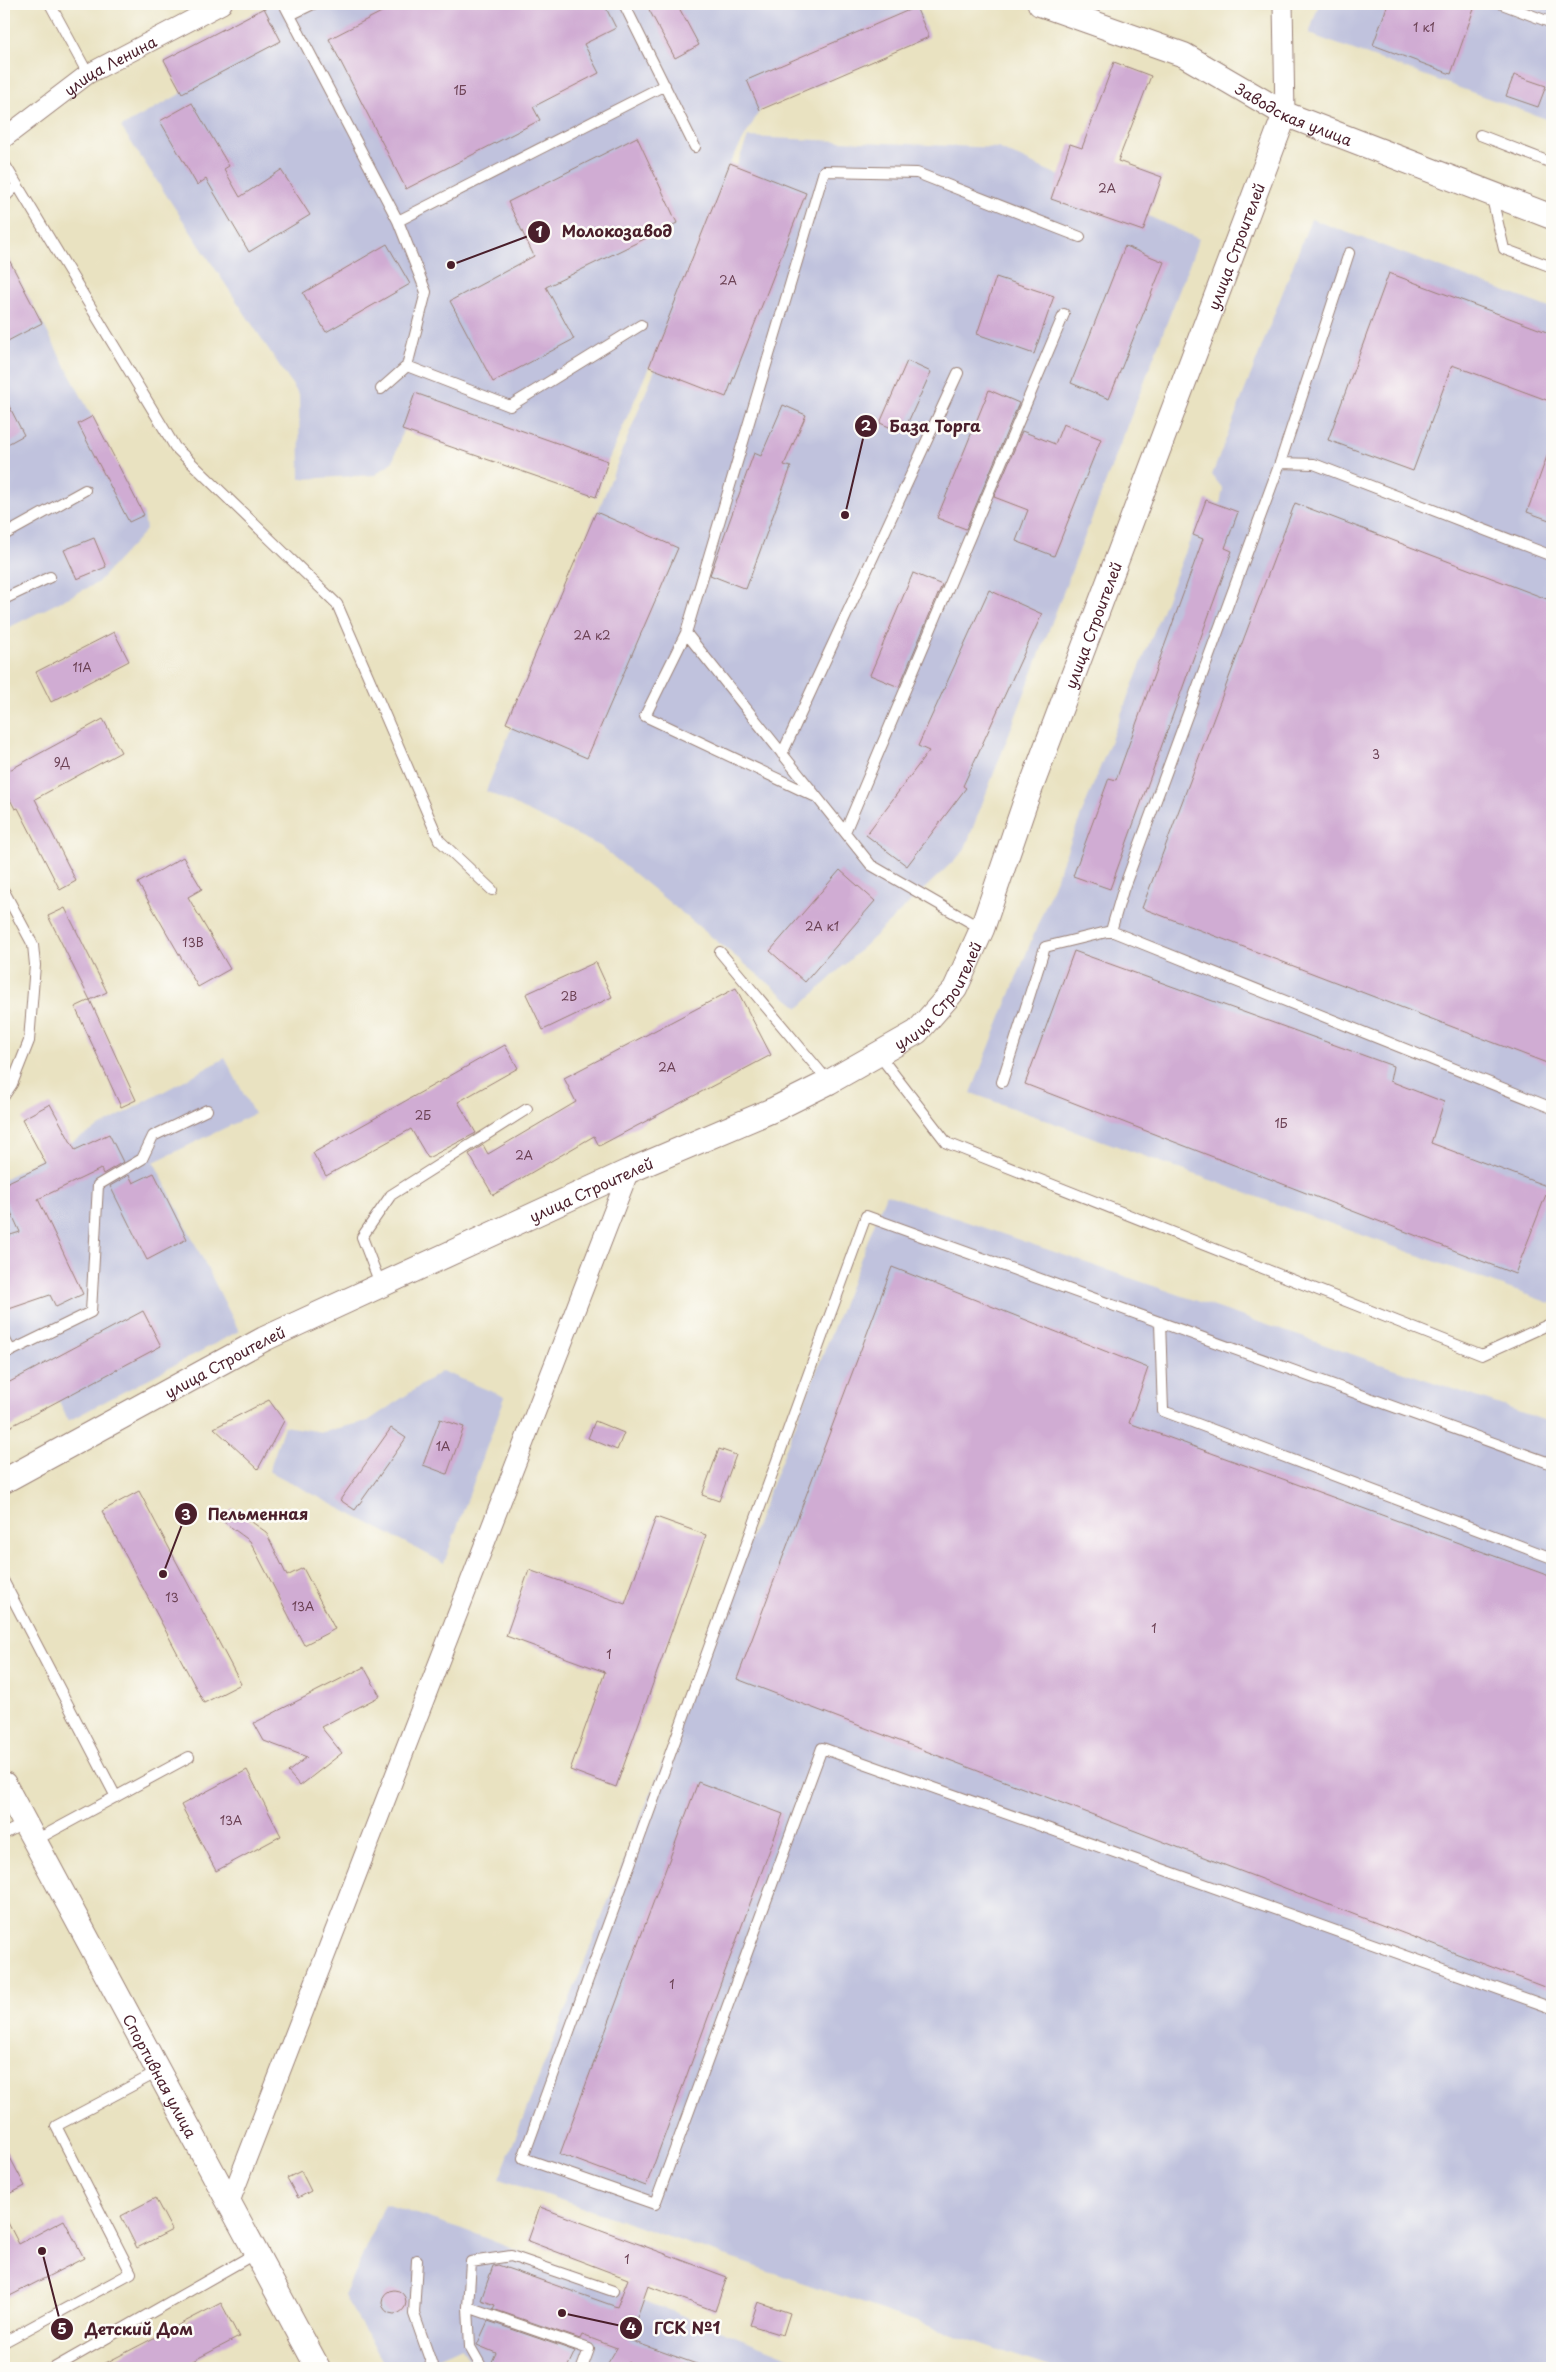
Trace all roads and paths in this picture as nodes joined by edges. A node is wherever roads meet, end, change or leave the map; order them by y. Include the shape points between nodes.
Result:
1 (50, 4) edge
2 (222, 4) edge
3 (284, 4) edge
4 (312, 4) edge
5 (624, 4) edge
6 (1040, 4) edge
7 (1283, 4) edge
8 (1502, 4) edge
9 (290, 15) junction
10 (1552, 23) edge
11 (88, 74) junction
12 (665, 85) junction
13 (1285, 114) junction
14 (1480, 135) dead end
15 (4, 138) edge
16 (695, 147) dead end
17 (4, 163) edge
18 (1552, 163) edge
19 (17, 185) junction
20 (1491, 193) junction
21 (4, 198) edge
22 (1552, 217) edge
23 (398, 220) junction
24 (1080, 237) dead end
25 (1349, 253) dead end
26 (1552, 267) edge
27 (1064, 314) dead end
28 (641, 325) dead end
29 (407, 366) junction
30 (958, 373) dead end
31 (381, 390) dead end
32 (1280, 463) junction
33 (85, 490) dead end
34 (4, 535) edge
35 (1552, 556) edge
36 (50, 577) dead end
37 (4, 598) edge
38 (686, 633) junction
39 (782, 754) junction
40 (817, 797) junction
41 (845, 832) junction
42 (4, 890) edge
43 (492, 890) dead end
44 (982, 929) junction
45 (1111, 931) junction
46 (720, 952) dead end
47 (879, 1055) junction
48 (829, 1082) junction
49 (1002, 1082) dead end
50 (4, 1096) edge
51 (1552, 1108) edge
52 (527, 1109) dead end
53 (207, 1110) dead end
54 (629, 1171) junction
55 (381, 1286) junction
56 (1160, 1322) junction
57 (1552, 1323) edge
58 (4, 1338) edge
59 (1552, 1464) edge
60 (4, 1481) edge
61 (1552, 1558) edge
62 (4, 1582) edge
63 (189, 1757) dead end
64 (4, 1784) edge
65 (116, 1797) junction
66 (30, 1832) junction
67 (4, 1834) edge
68 (1552, 2008) edge
69 (158, 2072) junction
70 (229, 2204) junction
71 (256, 2254) junction
72 (417, 2260) dead end
73 (613, 2291) dead end
74 (468, 2307) junction
75 (4, 2342) edge
76 (54, 2368) edge
77 (318, 2368) edge
78 (433, 2368) edge
79 (482, 2368) edge
80 (582, 2368) edge

1 - 11 lane
2 - 11 street, улица Ленина
3 - 9 lane
4 - 9 lane
5 - 12 lane
6 - 13 street, Заводская улица via 1184,55
7 - 13 street, улица Строителей
8 - 10 lane
9 - 23 lane
11 - 15 street, улица Ленина
12 - 16 lane
12 - 23 lane
13 - 20 street, Заводская улица
13 - 44 street, улица Строителей via 1025,804
14 - 18 lane
17 - 19 lane
19 - 21 lane
19 - 43 lane via 175,447 337,604 439,840
20 - 22 street, Заводская улица
20 - 26 lane via 1504,249
23 - 29 lane via 426,292
24 - 38 lane via 917,174 824,171
25 - 32 lane
27 - 41 lane
28 - 29 lane via 510,406
29 - 31 lane
30 - 39 lane
32 - 35 lane via 1314,464
32 - 45 lane via 1123,890
33 - 34 lane
36 - 37 lane
38 - 39 lane
38 - 40 lane via 645,716
39 - 40 lane
40 - 41 lane
41 - 44 lane via 871,865
42 - 50 lane via 33,945 34,965 29,1041
44 - 47 street, улица Строителей via 955,990 918,1032
45 - 49 lane via 1045,947
45 - 51 lane
46 - 48 lane
47 - 48 street, улица Строителей
47 - 57 lane via 947,1143 1482,1355
48 - 54 street, улица Строителей via 774,1110
52 - 55 lane via 391,1195 362,1237
53 - 58 lane via 153,1136 142,1159 98,1185 91,1312 11,1351
54 - 55 street, улица Строителей
54 - 70 street
55 - 60 street, улица Строителей via 264,1339
56 - 59 lane
56 - 61 lane via 1163,1410
56 - 68 lane via 866,1216 523,2158 654,2204 822,1748
62 - 65 lane
63 - 65 lane
64 - 66 street, Спортивная улица
65 - 66 lane
66 - 67 lane
66 - 69 street, Спортивная улица
69 - 70 street, Спортивная улица
69 - 75 lane via 56,2126 131,2273
70 - 71 street, Спортивная улица
71 - 76 lane
71 - 77 street, Спортивная улица
72 - 78 lane via 414,2314
73 - 74 lane via 511,2256 472,2262
74 - 79 lane via 470,2347
74 - 80 lane via 589,2349

